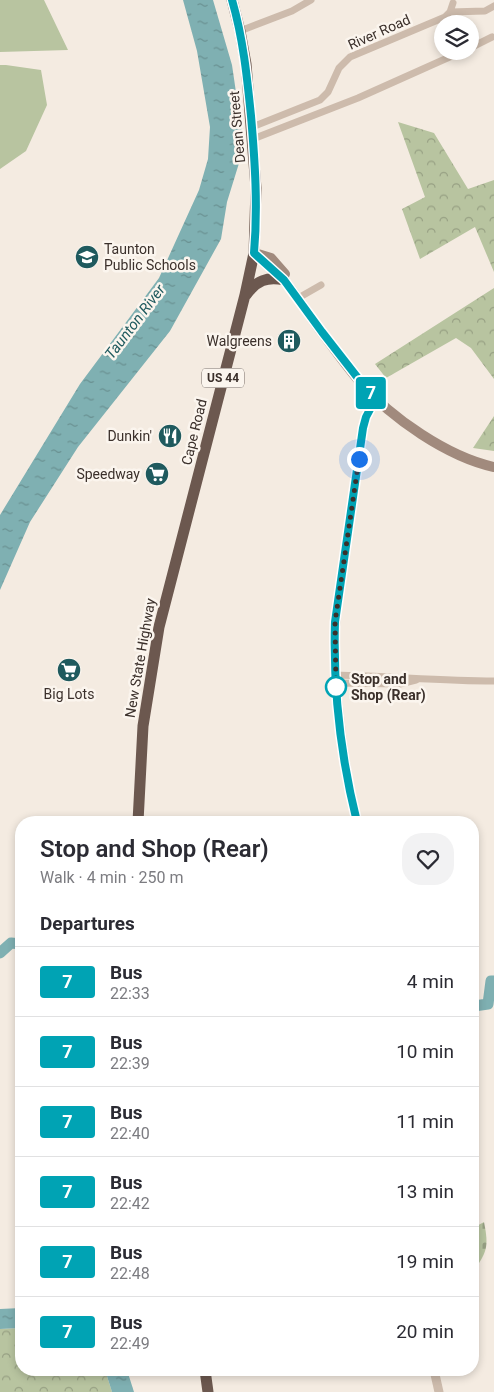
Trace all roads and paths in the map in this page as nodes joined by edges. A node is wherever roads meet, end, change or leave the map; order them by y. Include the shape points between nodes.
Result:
1 (232, 0) edge
2 (311, 0) edge
3 (453, 3) dead end
4 (494, 6) edge
5 (450, 12) junction
6 (240, 31) junction
7 (492, 37) dead end
8 (479, 44) edge
9 (443, 60) edge
10 (253, 133) junction
11 (254, 253) junction
12 (284, 280) junction
13 (321, 285) dead end
14 (300, 297) junction
15 (242, 303) junction
16 (314, 322) junction
17 (376, 398) junction
18 (494, 467) edge
19 (191, 502) joint
20 (336, 679) junction
21 (494, 681) edge
22 (138, 816) edge
23 (356, 816) edge
24 (206, 1376) edge
25 (435, 1376) edge
26 (208, 1392) edge
27 (439, 1392) edge

1 - 6 highway, Dean Street / US 44
2 - 6 street
3 - 5 street
4 - 5 street via 475,12
5 - 10 street, River Road via 445,18 350,57 339,68 328,92 320,100
6 - 10 highway, Dean Street / US 44
7 - 8 street
9 - 10 street via 358,98
10 - 11 highway, Dean Street / US 44
11 - 12 main road
11 - 14 main road via 276,262
11 - 15 highway, Cape Road / US 44
12 - 15 highway via 273,278 258,282
12 - 16 main road
13 - 14 street
14 - 16 main road
15 - 19 highway, Cape Road / US 44
16 - 17 main road
17 - 18 main road via 446,448
17 - 20 street via 363,428 338,600
19 - 22 highway, New State Highway / US 44 via 153,660 143,726
20 - 21 street via 400,684 419,680
20 - 23 street via 345,759
24 - 26 highway
25 - 27 street

